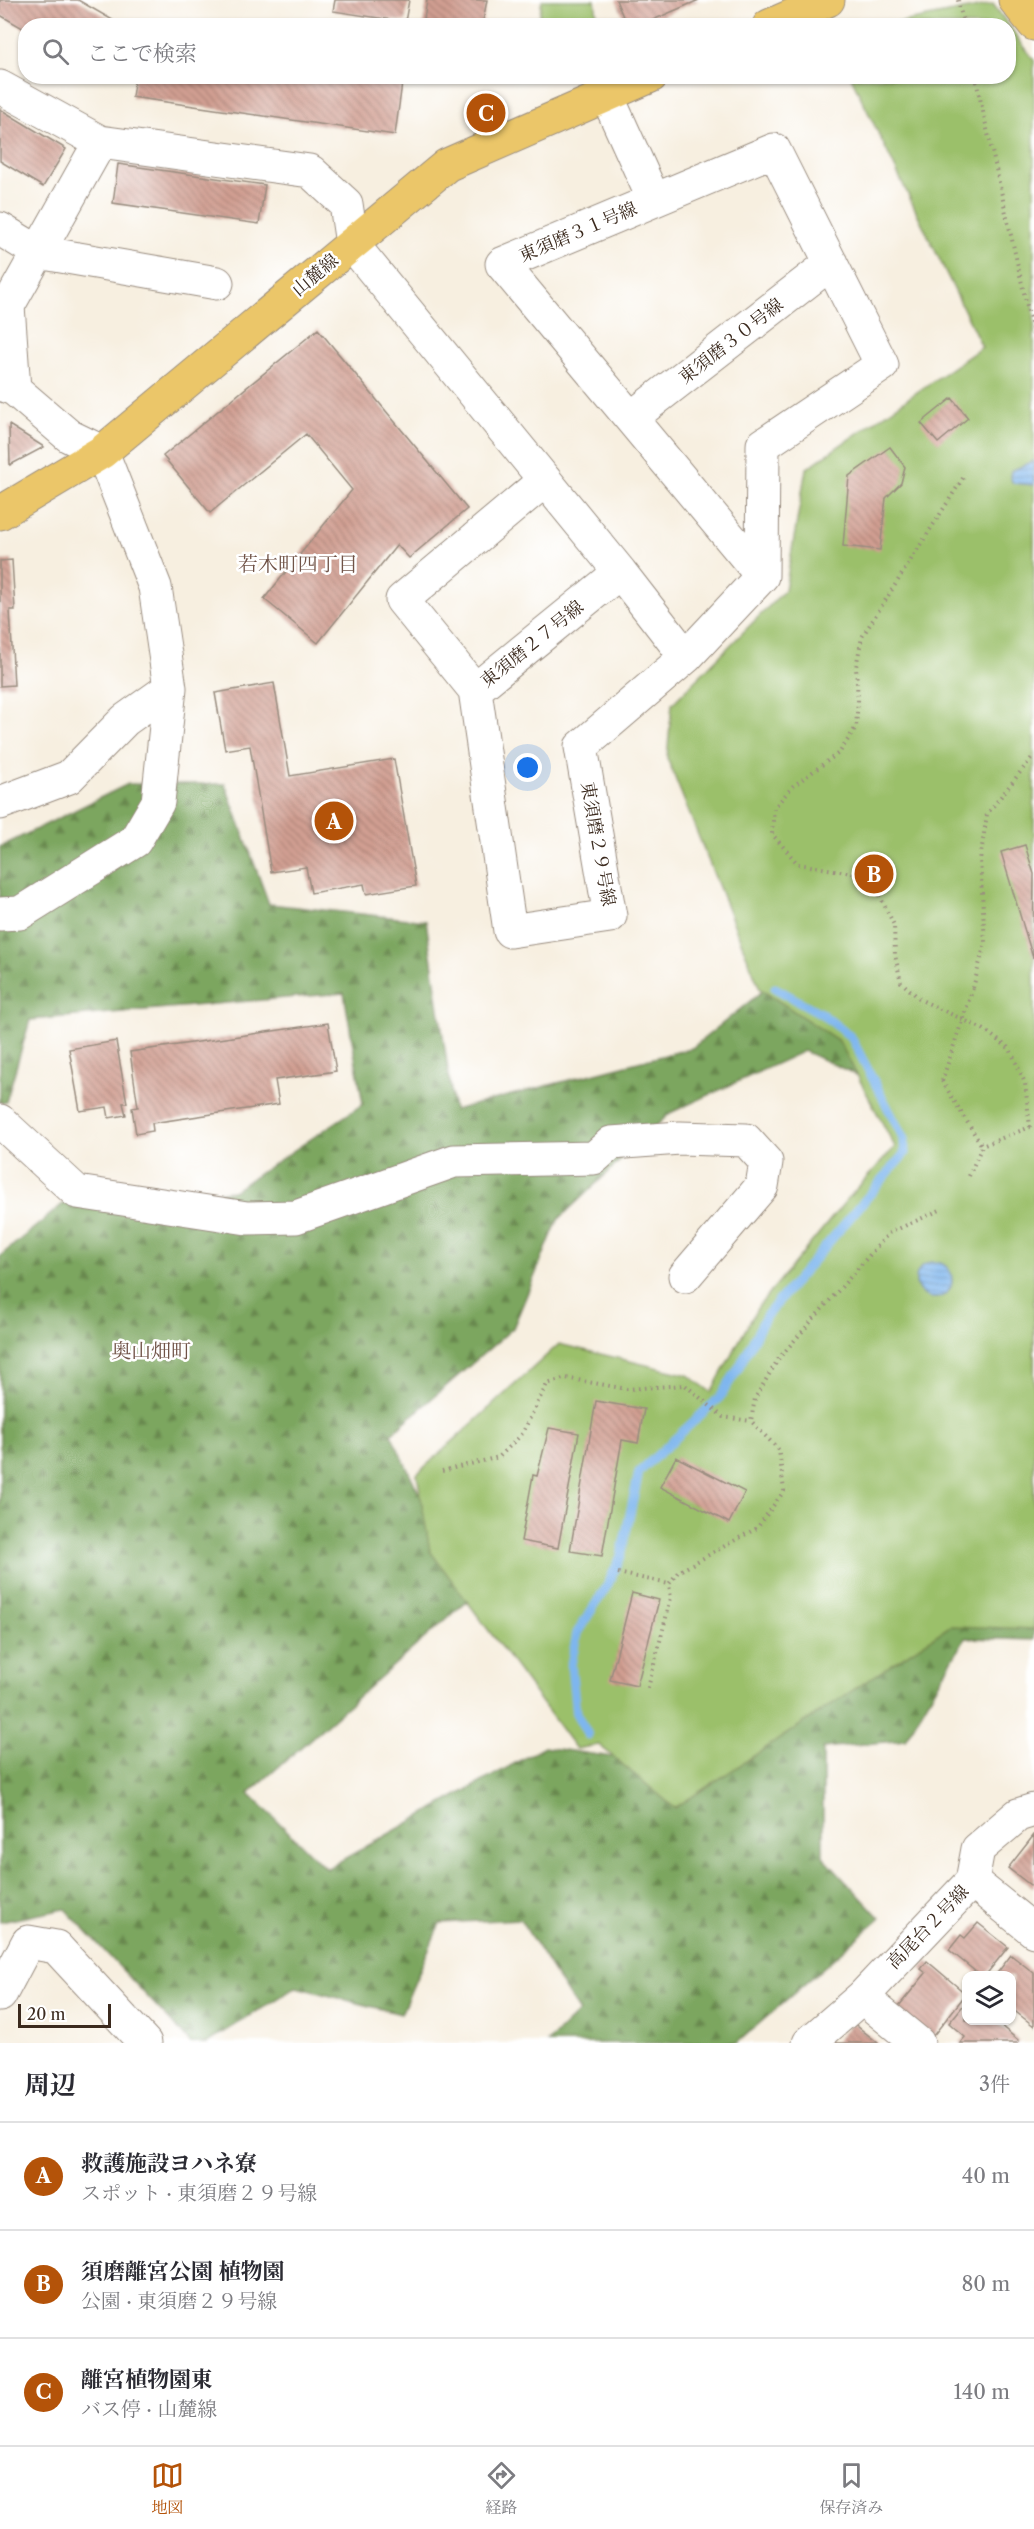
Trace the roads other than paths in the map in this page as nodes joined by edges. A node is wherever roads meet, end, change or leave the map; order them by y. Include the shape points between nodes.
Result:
1 (828, 0) edge
2 (1015, 0) edge
3 (787, 18) edge
4 (1034, 24) edge
5 (633, 84) edge
6 (0, 87) edge
7 (607, 96) junction
8 (100, 142) junction
9 (654, 200) junction
10 (0, 229) edge
11 (352, 244) junction
12 (38, 252) junction
13 (831, 263) junction
14 (217, 283) dead end
15 (7, 387) edge
16 (631, 418) junction
17 (102, 452) junction
18 (545, 480) junction
19 (0, 513) edge
20 (620, 572) junction
21 (762, 576) junction
22 (686, 657) junction
23 (170, 688) junction
24 (475, 690) junction
25 (0, 803) edge
26 (0, 914) edge
27 (0, 1121) edge
28 (685, 1276) dead end
29 (1034, 1810) edge
30 (972, 1881) junction
31 (1034, 1931) edge
32 (0, 1995) edge
33 (862, 1997) junction
34 (145, 2043) edge
35 (809, 2043) edge
36 (918, 2043) edge

1 - 3 main road
2 - 4 main road
5 - 7 main road, 山麓線
6 - 8 street
7 - 9 street
7 - 11 main road, 山麓線 via 447,165
8 - 11 street via 310,171 346,204
8 - 12 street
9 - 13 street, 東須磨３１号線 via 774,150
9 - 16 street, 東須磨３１号線 via 502,264
10 - 12 street
11 - 17 main road, 山麓線
11 - 18 street
12 - 14 street
12 - 15 street via 8,306
13 - 16 street, 東須磨３０号線
13 - 21 street, 東須磨３１号線 via 882,365 763,446
15 - 17 street via 69,436
16 - 21 street, 東須磨３１号線
17 - 19 main road, 山麓線
17 - 23 street via 155,587
18 - 20 street
18 - 24 street, 東須磨２７号線 via 402,600
20 - 22 street
20 - 24 street, 東須磨２７号線
21 - 22 street
22 - 24 street, 東須磨２９号線 via 580,747 610,916 510,931
23 - 25 street via 125,720 69,777
23 - 26 street via 158,802 135,841 21,913
27 - 28 street via 77,1192 247,1218 296,1217 454,1161 594,1158 611,1143 680,1138 746,1140 766,1162 762,1186
29 - 30 street, 高尾台２号線 via 1018,1815 978,1849
30 - 31 street
30 - 33 street, 高尾台２号線
32 - 34 street via 28,1942 56,1947
33 - 35 street, 高尾台２号線
33 - 36 street

